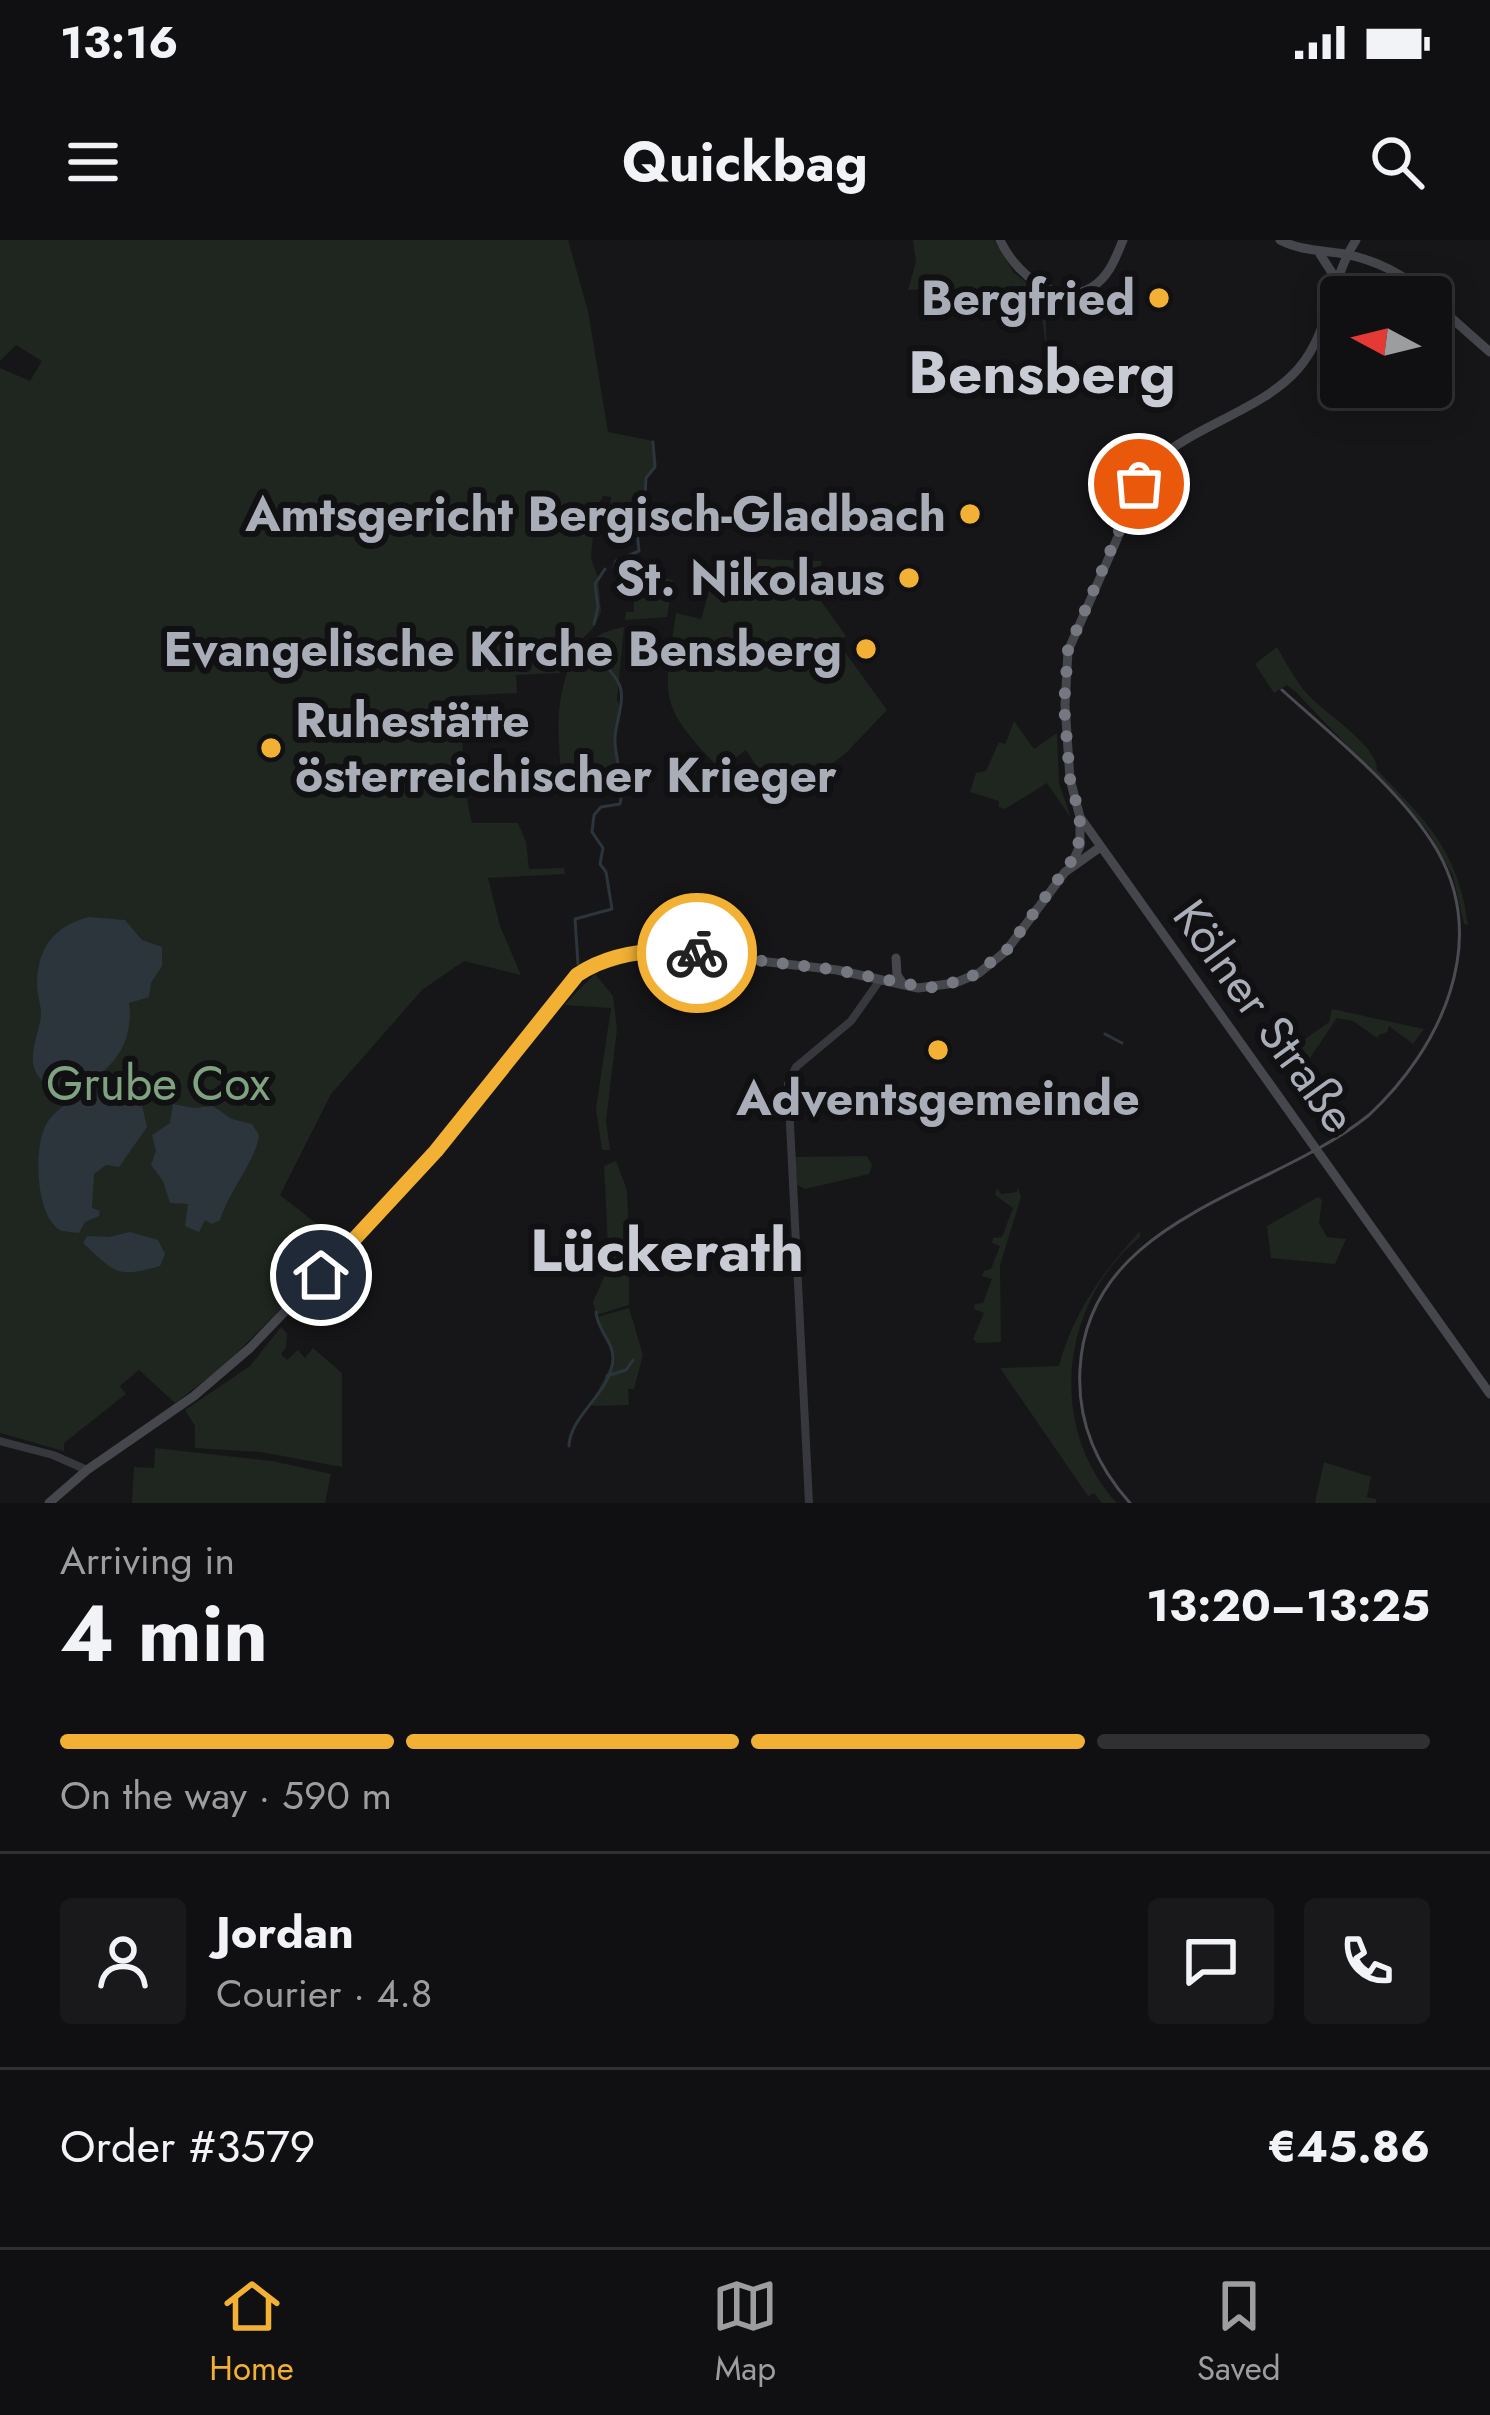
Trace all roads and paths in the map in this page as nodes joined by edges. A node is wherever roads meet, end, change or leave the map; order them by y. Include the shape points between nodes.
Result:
1 (1000, 240) edge
2 (1123, 240) edge
3 (1280, 240) edge
4 (1358, 240) edge
5 (1318, 251) junction
6 (1347, 254) junction
7 (1372, 263) junction
8 (1334, 276) edge
9 (1337, 276) edge
10 (1340, 276) edge
11 (1402, 276) edge
12 (1452, 318) edge
13 (1320, 333) edge
14 (1490, 352) edge
15 (1155, 462) dead end
16 (1144, 475) dead end
17 (1080, 817) junction
18 (1099, 848) junction
19 (1070, 867) junction
20 (896, 958) dead end
21 (880, 980) junction
22 (904, 985) junction
23 (1490, 1394) edge
24 (0, 1441) edge
25 (87, 1470) junction
26 (50, 1503) edge
27 (808, 1503) edge

1 - 2 main road via 1029,278 1072,293 1102,279
3 - 5 main road
4 - 6 main road
4 - 7 main road
5 - 6 main road
5 - 8 main road
6 - 7 main road
6 - 9 main road
7 - 10 main road
7 - 11 main road
12 - 14 main road
13 - 15 main road via 1297,371 1271,392
16 - 17 main road, Kölner Straße via 1068,650 1064,705
17 - 18 main road, Kölner Straße
17 - 19 main road
18 - 19 main road
18 - 23 main road, Kölner Straße
19 - 22 main road via 1014,943 979,973 944,985
20 - 22 main road
21 - 22 main road
21 - 25 main road via 656,949 587,968 308,1289 214,1380
21 - 27 street via 788,1084
24 - 25 street
25 - 26 main road

